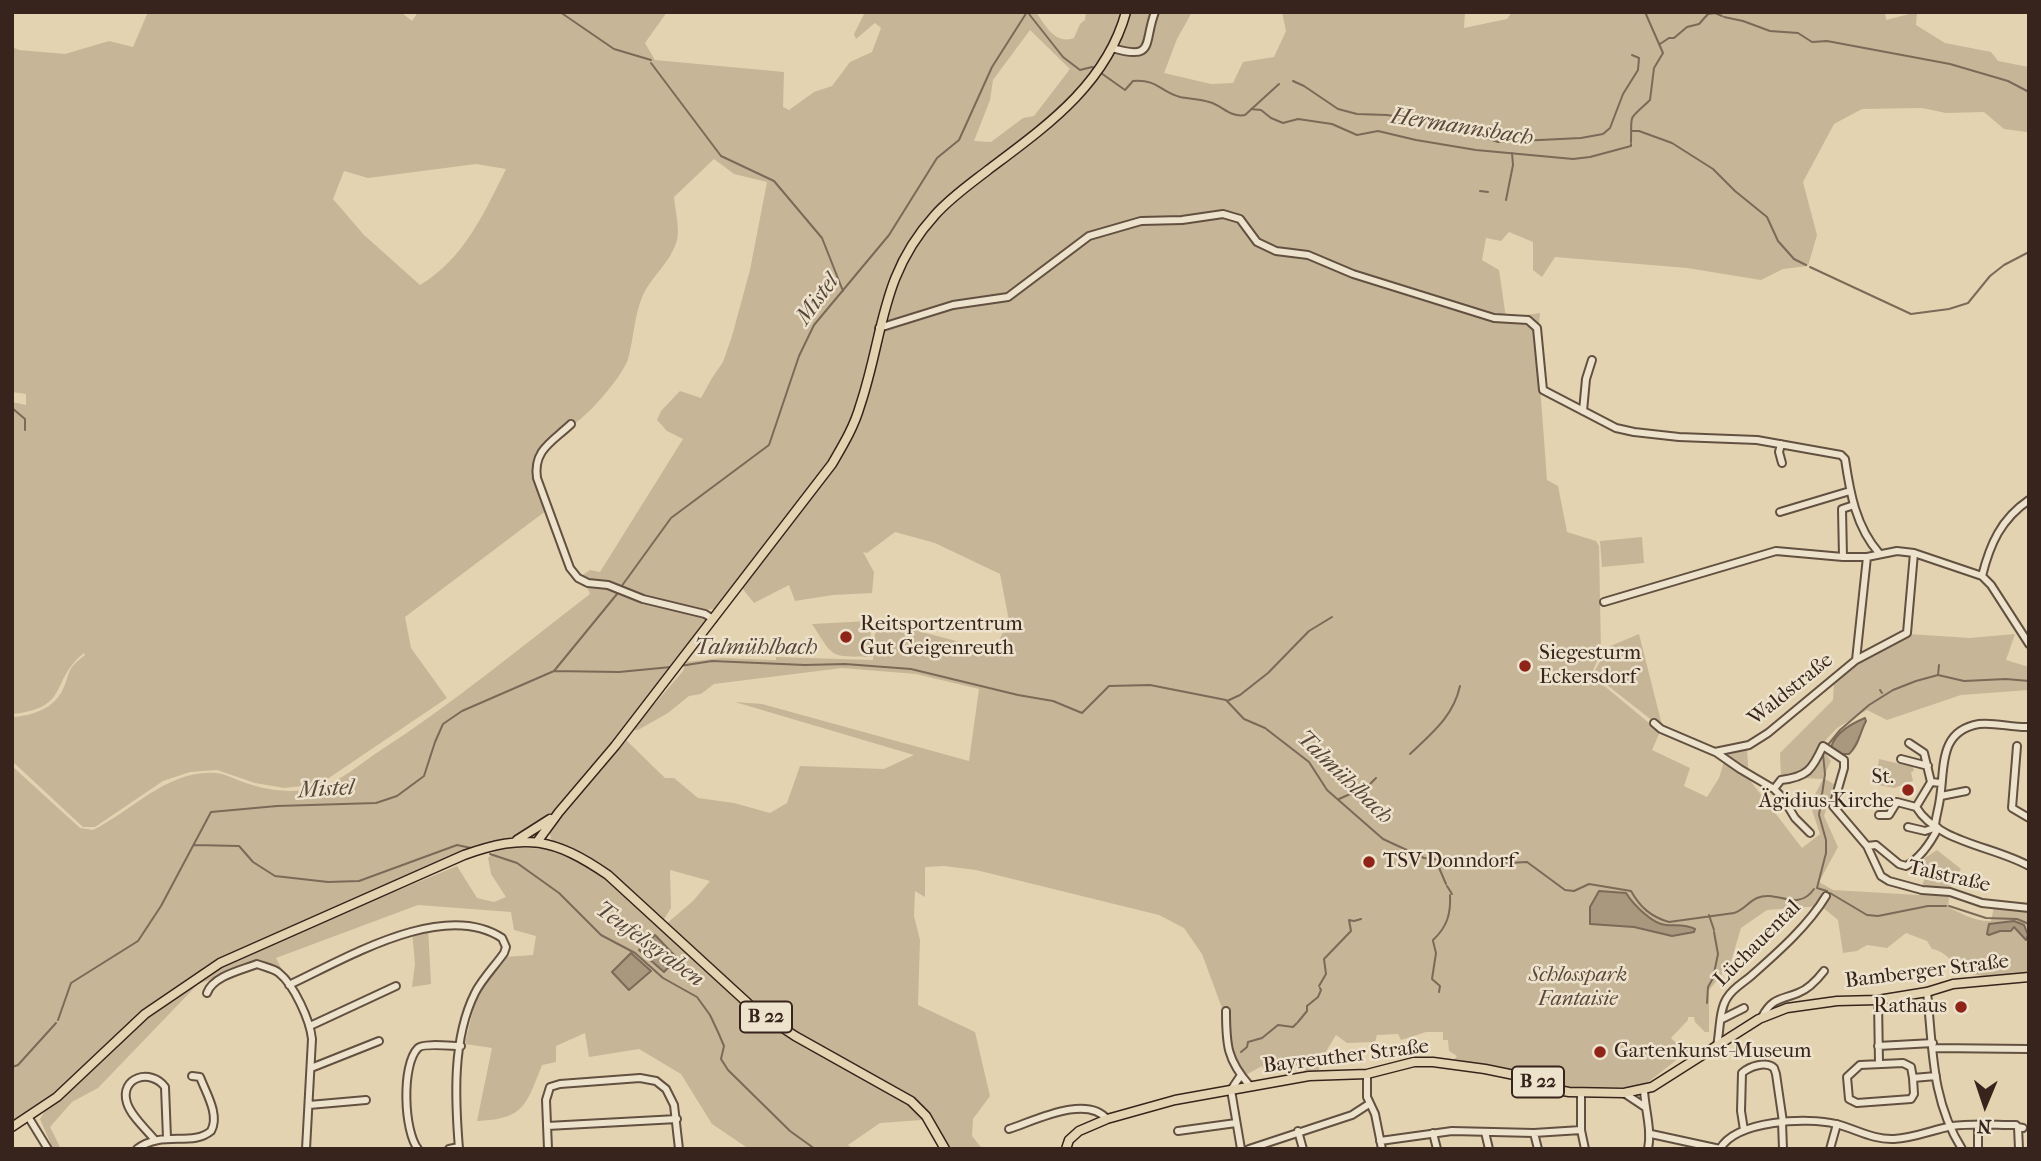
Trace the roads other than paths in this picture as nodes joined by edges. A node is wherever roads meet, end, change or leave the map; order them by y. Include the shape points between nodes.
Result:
1 (1126, 12) edge
2 (1155, 12) edge
3 (1112, 48) junction
4 (879, 328) junction
5 (1592, 360) dead end
6 (1583, 411) junction
7 (571, 424) dead end
8 (1781, 444) junction
9 (1782, 463) dead end
10 (1850, 491) junction
11 (2029, 500) edge
12 (1854, 505) junction
13 (1780, 512) dead end
14 (1878, 553) junction
15 (1914, 553) junction
16 (1867, 557) junction
17 (1843, 558) junction
18 (1982, 576) junction
19 (1604, 602) dead end
20 (713, 619) junction
21 (2029, 644) edge
22 (1856, 660) junction
23 (1654, 723) dead end
24 (2029, 727) edge
25 (1909, 743) dead end
26 (2017, 746) dead end
27 (1715, 752) junction
28 (1900, 759) dead end
29 (1928, 766) junction
30 (1931, 782) junction
31 (1941, 783) junction
32 (1774, 789) junction
33 (1966, 791) dead end
34 (1941, 796) junction
35 (1916, 807) junction
36 (1879, 815) dead end
37 (2029, 818) edge
38 (1936, 826) junction
39 (1909, 827) dead end
40 (543, 828) junction
41 (1810, 833) dead end
42 (511, 842) junction
43 (537, 842) junction
44 (1867, 846) junction
45 (558, 848) junction
46 (2029, 866) edge
47 (1826, 896) dead end
48 (2029, 908) edge
49 (1824, 971) dead end
50 (2029, 977) edge
51 (289, 985) junction
52 (396, 986) dead end
53 (1927, 992) junction
54 (207, 993) dead end
55 (1878, 1000) junction
56 (1744, 1008) dead end
57 (1226, 1011) dead end
58 (1762, 1017) junction
59 (1722, 1019) junction
60 (310, 1026) junction
61 (379, 1041) dead end
62 (461, 1045) junction
63 (1717, 1046) junction
64 (1878, 1046) junction
65 (1933, 1046) junction
66 (2028, 1049) edge
67 (1879, 1064) junction
68 (311, 1068) junction
69 (1367, 1074) junction
70 (1241, 1075) junction
71 (192, 1076) dead end
72 (1936, 1076) junction
73 (1913, 1077) junction
74 (1250, 1086) junction
75 (1231, 1090) junction
76 (1581, 1092) junction
77 (1640, 1095) junction
78 (366, 1100) dead end
79 (1369, 1104) junction
80 (309, 1105) junction
81 (1645, 1107) junction
82 (29, 1118) junction
83 (677, 1119) junction
84 (1107, 1119) junction
85 (1783, 1122) junction
86 (1236, 1123) junction
87 (1837, 1124) junction
88 (1978, 1125) junction
89 (547, 1126) junction
90 (12, 1127) edge
91 (1949, 1127) junction
92 (1009, 1129) dead end
93 (1581, 1130) junction
94 (1744, 1130) junction
95 (1178, 1131) dead end
96 (1298, 1131) junction
97 (1485, 1132) junction
98 (1433, 1133) junction
99 (1534, 1133) junction
100 (1651, 1134) junction
101 (167, 1138) junction
102 (154, 1139) junction
103 (1887, 1139) junction
104 (1381, 1145) edge
105 (459, 1148) edge
106 (1252, 1148) edge
107 (48, 1149) edge
108 (137, 1149) edge
109 (306, 1149) edge
110 (418, 1149) edge
111 (449, 1149) edge
112 (548, 1149) edge
113 (680, 1149) edge
114 (945, 1149) edge
115 (1066, 1149) edge
116 (1241, 1149) edge
117 (1303, 1149) edge
118 (1437, 1149) edge
119 (1489, 1149) edge
120 (1538, 1149) edge
121 (1585, 1149) edge
122 (1648, 1149) edge
123 (1720, 1149) edge
124 (1783, 1149) edge
125 (1830, 1149) edge
126 (1888, 1149) edge
127 (1962, 1149) edge
128 (1978, 1149) edge
129 (2019, 1149) edge

1 - 3 main road
2 - 3 street via 1142,51 1132,54
3 - 4 main road via 1063,113 935,214 899,268
4 - 6 street via 953,305 1008,297 1089,236 1141,221 1223,214 1240,219 1257,242 1276,251 1308,255 1353,274 1493,317 1528,320 1537,328 1543,390
4 - 20 main road via 864,396 845,443
5 - 6 street
6 - 8 street via 1634,432
7 - 20 street via 535,464 570,568 587,583 608,585
8 - 9 street
8 - 10 street via 1842,455
10 - 12 street
10 - 13 street
11 - 18 street via 2000,528
12 - 14 street
12 - 17 street via 1842,509
14 - 15 street
14 - 16 street
15 - 18 street
15 - 22 street, Waldstraße via 1907,633
16 - 17 street
16 - 22 street
17 - 19 street via 1776,551
18 - 21 street
20 - 40 main road via 582,788
22 - 27 street, Waldstraße via 1768,733 1749,745
23 - 27 street
24 - 31 street via 1979,724 1960,732 1948,747
25 - 29 street via 1924,752
26 - 37 street via 2012,808
27 - 32 street
28 - 29 street
29 - 30 street
30 - 31 street
30 - 35 street
31 - 34 street
32 - 41 street
32 - 44 street, Talstraße via 1781,780 1796,779 1809,771 1823,746 1844,760 1833,806
33 - 34 street
34 - 38 street
35 - 36 street via 1897,802 1889,815
35 - 38 street
38 - 39 street via 1924,831
38 - 44 street via 1932,841 1906,866 1876,845
38 - 46 street
40 - 42 main road
40 - 43 main road
40 - 45 main road
42 - 43 main road, B 22
42 - 82 main road, B 22 via 416,875 220,963 145,1014
43 - 45 main road, B 22
44 - 48 street, Talstraße via 1881,876 1889,881 1950,892 1982,904
45 - 114 main road, B 22 via 608,875 753,1008 911,1101 926,1116
47 - 59 street, Lüchauental via 1783,946 1733,990 1725,1000
49 - 58 street via 1799,993 1778,999
50 - 53 main road, Bamberger Straße / B 22
51 - 54 street via 277,971 257,964 219,980
51 - 60 street
51 - 62 street via 391,938 433,927 480,930 502,938 506,947 475,992
52 - 60 street
53 - 55 main road, Bamberger Straße / B 22
53 - 65 street
55 - 58 main road, Bamberger Straße / B 22 via 1806,1004
55 - 64 street
56 - 59 street, Lüchauental
57 - 70 street via 1228,1052
58 - 63 main road, Bamberger Straße / B 22
59 - 63 street, Lüchauental
60 - 68 street
61 - 68 street
62 - 105 street via 455,1090
62 - 110 street via 419,1047 408,1072 407,1117
63 - 77 main road, Bamberger Straße / B 22
64 - 65 street
64 - 67 street
65 - 66 street
65 - 72 street
67 - 73 street via 1908,1065
67 - 73 street via 1857,1066 1848,1075 1850,1101 1911,1098
68 - 80 street
69 - 74 main road, Bayreuther Straße / B 22 via 1331,1074
69 - 76 main road, Bayreuther Straße / B 22 via 1413,1062 1433,1062 1517,1075 1558,1090
69 - 79 street
70 - 74 street
70 - 75 street
71 - 101 street via 200,1077 214,1126 199,1138
72 - 73 street
72 - 91 street
74 - 75 main road, Bayreuther Straße / B 22
75 - 84 main road, Bayreuther Straße / B 22
75 - 86 street
76 - 77 main road, Bayreuther Straße / B 22
76 - 93 street
77 - 81 street
77 - 81 street
78 - 80 street
79 - 96 street via 1352,1115
79 - 104 street
80 - 109 street
81 - 100 street
82 - 90 main road, B 22
82 - 107 street
83 - 89 street
83 - 89 street via 666,1089 640,1078 554,1085 546,1096
83 - 113 street
84 - 92 street via 1074,1108
84 - 115 main road, B 22 via 1079,1131
85 - 87 street
85 - 94 street
85 - 94 street via 1776,1074 1765,1064 1742,1073
85 - 124 street
86 - 95 street
86 - 116 street
87 - 103 street
87 - 125 street
88 - 91 street
88 - 128 street
88 - 129 street via 2020,1127
89 - 112 street
91 - 103 street
91 - 127 street
93 - 99 street
93 - 121 street
94 - 123 street
96 - 106 street
96 - 117 street
97 - 98 street
97 - 99 street
97 - 119 street
98 - 104 street
98 - 118 street
99 - 120 street
100 - 122 street
100 - 123 street
101 - 102 street
101 - 102 street via 164,1087 156,1078 142,1076 128,1086 126,1102
102 - 108 street
103 - 126 street
105 - 111 street

